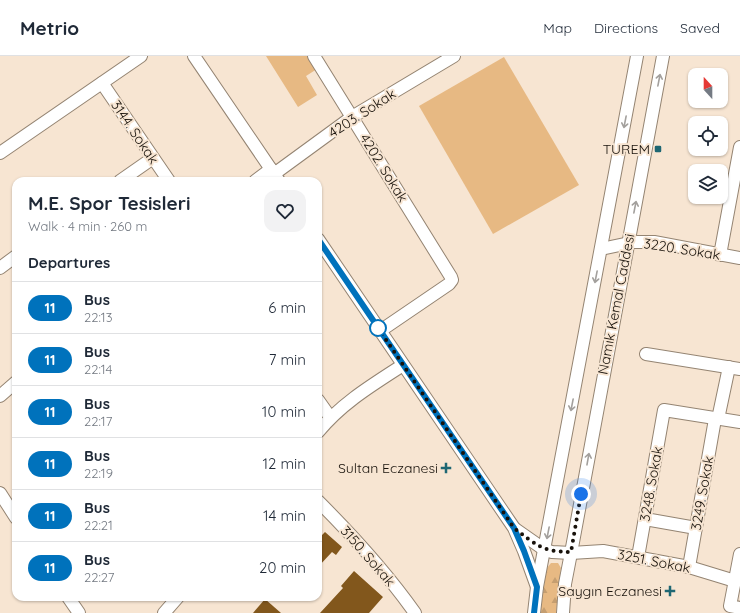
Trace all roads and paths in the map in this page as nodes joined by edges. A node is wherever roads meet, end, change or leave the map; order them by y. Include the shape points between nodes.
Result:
1 (141, 56) edge
2 (194, 56) edge
3 (314, 56) edge
4 (454, 56) edge
5 (637, 56) edge
6 (663, 56) edge
7 (102, 83) junction
8 (352, 117) junction
9 (740, 147) edge
10 (0, 153) edge
11 (153, 158) junction
12 (275, 175) edge
13 (126, 177) edge
14 (166, 177) edge
15 (628, 243) junction
16 (322, 245) edge
17 (601, 249) junction
18 (720, 255) junction
19 (740, 258) edge
20 (12, 259) edge
21 (0, 268) edge
22 (380, 330) junction
23 (646, 354) dead end
24 (403, 365) junction
25 (734, 368) edge
26 (12, 386) edge
27 (0, 396) edge
28 (322, 406) edge
29 (330, 417) junction
30 (717, 419) junction
31 (740, 422) edge
32 (322, 427) edge
33 (0, 493) edge
34 (322, 506) edge
35 (12, 508) edge
36 (645, 519) junction
37 (514, 528) junction
38 (696, 528) junction
39 (545, 550) junction
40 (571, 552) junction
41 (740, 554) edge
42 (638, 557) junction
43 (689, 567) junction
44 (735, 581) junction
45 (537, 587) junction
46 (71, 601) edge
47 (174, 601) edge
48 (735, 607) edge
49 (80, 613) edge
50 (164, 613) edge
51 (415, 613) edge
52 (534, 613) edge
53 (563, 613) edge

1 - 7 street
2 - 12 street
3 - 8 street, 4202. Sokak
4 - 8 street, 4203. Sokak
5 -> 17 street, Namık Kemal Caddesi
15 -> 6 street, Namık Kemal Caddesi
7 - 10 street
7 - 11 street, 3144. Sokak
8 - 12 street, 4203. Sokak
8 - 22 street, 4202. Sokak via 452,280
9 - 18 street
11 - 13 street
11 - 14 street, 3144. Sokak
15 - 17 street, 3220. Sokak
15 - 18 street, 3220. Sokak via 654,242
40 -> 15 street, Namık Kemal Caddesi
16 - 22 street
17 -> 39 street, Namık Kemal Caddesi
18 - 19 street, 3220. Sokak
20 - 21 street
22 - 24 street
23 - 25 street
24 - 29 street via 364,390
24 - 37 street
25 - 30 street, 3249. Sokak
26 - 27 street
28 - 29 street
29 - 32 street
30 - 31 street
30 - 36 street, 3248. Sokak via 664,410
30 - 38 street, 3249. Sokak
33 - 35 street
34 - 51 street, 3150. Sokak via 361,546
36 - 38 street
36 - 42 street, 3248. Sokak
37 - 39 street
37 - 45 street
38 - 43 street, 3249. Sokak
39 - 40 street, 3251. Sokak
39 - 45 street, Namık Kemal Caddesi
40 - 42 street, 3251. Sokak via 603,551
40 - 53 street, Namık Kemal Caddesi
41 - 44 street
42 - 43 street, 3251. Sokak
43 - 44 street, 3251. Sokak
44 - 48 street
45 - 52 street, Namık Kemal Caddesi
46 - 49 street
47 - 50 street

